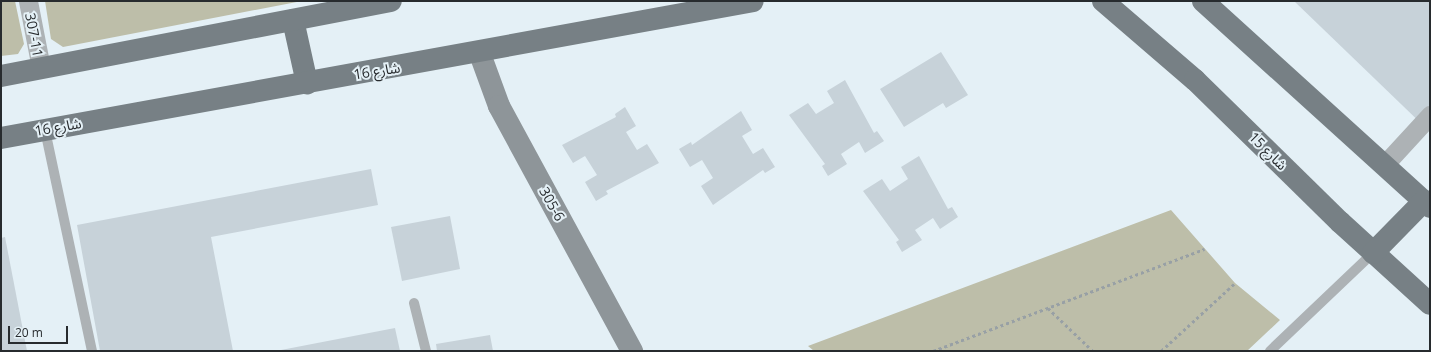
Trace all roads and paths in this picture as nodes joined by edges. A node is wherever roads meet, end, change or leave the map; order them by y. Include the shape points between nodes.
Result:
1 (28, 1) edge
2 (391, 1) edge
3 (753, 1) edge
4 (1103, 1) edge
5 (1208, 2) edge
6 (293, 20) junction
7 (480, 54) junction
8 (41, 68) junction
9 (1, 76) edge
10 (307, 83) junction
11 (1430, 115) edge
12 (45, 130) junction
13 (1, 138) edge
14 (1385, 164) junction
15 (1427, 204) edge
16 (1205, 249) dead end
17 (1373, 253) junction
18 (1235, 283) dead end
19 (414, 303) dead end
20 (1430, 304) edge
21 (1048, 308) junction
22 (92, 351) edge
23 (426, 351) edge
24 (632, 351) edge
25 (933, 351) edge
26 (1093, 351) edge
27 (1160, 351) edge
28 (1270, 351) edge

1 - 8 street, 307-11
2 - 6 main road
3 - 7 main road, شارع 16
4 - 17 main road, شارع 15 via 1195,80
5 - 14 main road
6 - 8 main road
6 - 10 main road
7 - 10 main road, شارع 16
7 - 24 street, 305-6 via 499,106
8 - 9 main road
10 - 12 main road, شارع 16
11 - 14 street
12 - 13 main road, شارع 16
12 - 22 lane
14 - 15 main road
15 - 17 main road
16 - 21 path
17 - 20 main road, شارع 15
17 - 28 lane
18 - 27 path
19 - 23 lane
21 - 25 path
21 - 26 path

